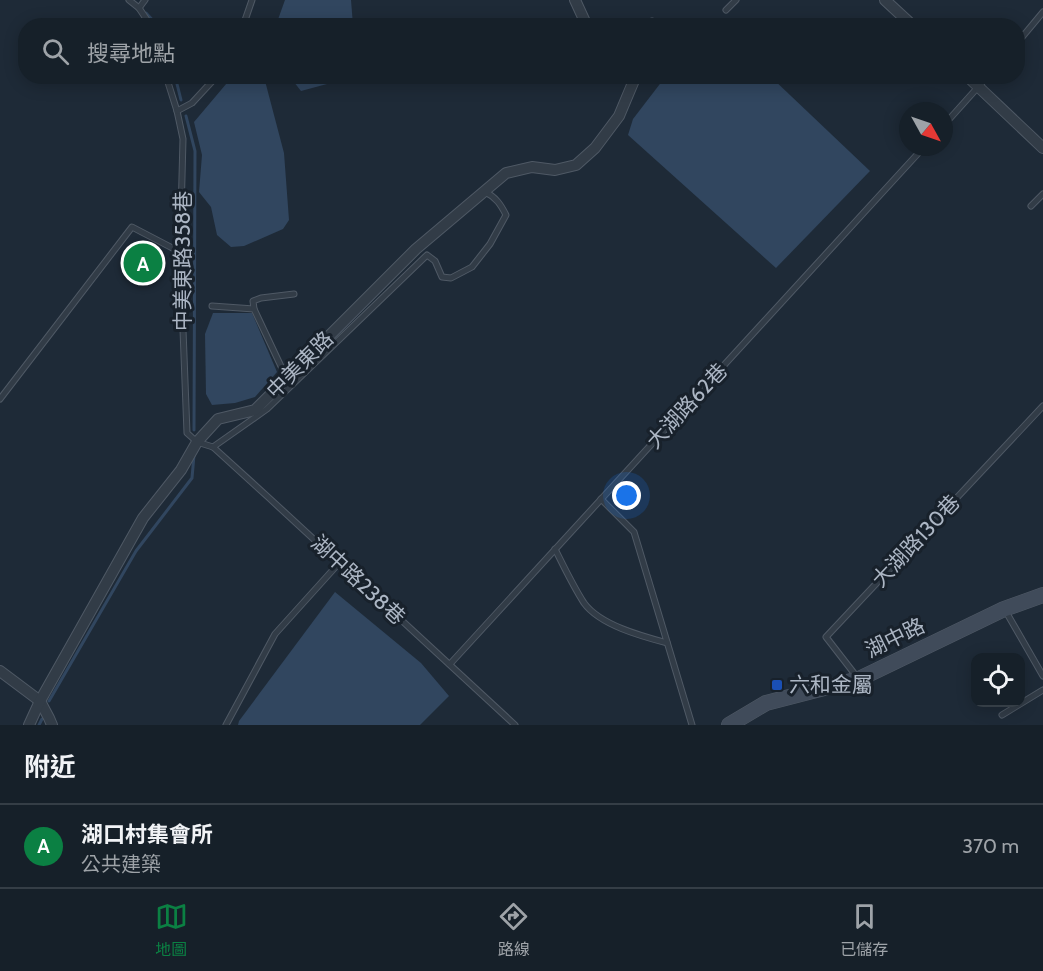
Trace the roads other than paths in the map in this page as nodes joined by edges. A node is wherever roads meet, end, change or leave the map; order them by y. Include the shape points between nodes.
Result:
1 (129, 0) edge
2 (145, 0) edge
3 (252, 0) edge
4 (575, 0) edge
5 (736, 0) edge
6 (885, 0) edge
7 (139, 8) junction
8 (726, 10) dead end
9 (1043, 12) edge
10 (146, 18) edge
11 (246, 18) edge
12 (583, 18) edge
13 (904, 18) edge
14 (1025, 33) edge
15 (169, 84) edge
16 (210, 84) edge
17 (632, 84) edge
18 (974, 84) edge
19 (981, 84) edge
20 (978, 88) junction
21 (177, 111) junction
22 (953, 115) edge
23 (1043, 148) edge
24 (916, 156) edge
25 (483, 192) junction
26 (1043, 194) edge
27 (1031, 206) dead end
28 (180, 252) junction
29 (294, 294) dead end
30 (212, 306) dead end
31 (254, 309) junction
32 (287, 379) junction
33 (0, 399) edge
34 (1043, 406) edge
35 (197, 442) junction
36 (213, 447) junction
37 (601, 499) junction
38 (555, 549) junction
39 (340, 562) junction
40 (1043, 595) edge
41 (1004, 609) junction
42 (667, 643) junction
43 (450, 664) junction
44 (0, 670) edge
45 (1043, 676) edge
46 (859, 679) junction
47 (1043, 690) edge
48 (40, 701) junction
49 (1002, 715) dead end
50 (29, 725) edge
51 (52, 725) edge
52 (226, 725) edge
53 (515, 725) edge
54 (692, 725) edge
55 (729, 725) edge

1 - 7 lane
2 - 7 lane
3 - 11 lane
4 - 12 street
5 - 8 lane
6 - 13 street
7 - 10 lane
9 - 14 lane
15 - 21 lane, 中美東路358巷
16 - 21 lane via 192,103
17 - 25 street, 中美東路 via 619,116 595,148 576,165 555,170 532,167 506,173
18 - 20 street
19 - 20 lane
20 - 22 lane
20 - 23 street
21 - 28 lane, 中美東路358巷 via 183,140
24 - 37 lane, 大湖路62巷
25 - 32 street, 中美東路 via 416,249
25 - 36 lane via 491,195 506,215 472,267 451,278 442,277 435,261 427,255 267,409
26 - 27 lane
28 - 33 lane via 132,227
28 - 35 lane, 中美東路358巷 via 187,434
29 - 31 lane via 253,301
30 - 31 lane
31 - 32 lane
32 - 35 street, 中美東路 via 255,410 218,419
34 - 46 lane, 大湖路130巷 via 826,638
35 - 36 lane, 湖中路238巷
35 - 48 street, 中美東路 via 143,518
36 - 39 lane, 湖中路238巷
37 - 38 lane, 大湖路62巷
37 - 42 lane via 634,532
38 - 42 lane via 585,604 628,632
38 - 43 lane, 大湖路62巷
39 - 43 lane, 湖中路238巷
39 - 52 lane via 275,634
40 - 41 street, 湖中路
41 - 45 lane
41 - 46 street, 湖中路
42 - 54 lane
43 - 53 lane, 湖中路238巷
44 - 48 street
46 - 55 street, 湖中路 via 766,704
47 - 49 lane
48 - 50 street, 中美東路
48 - 51 street

